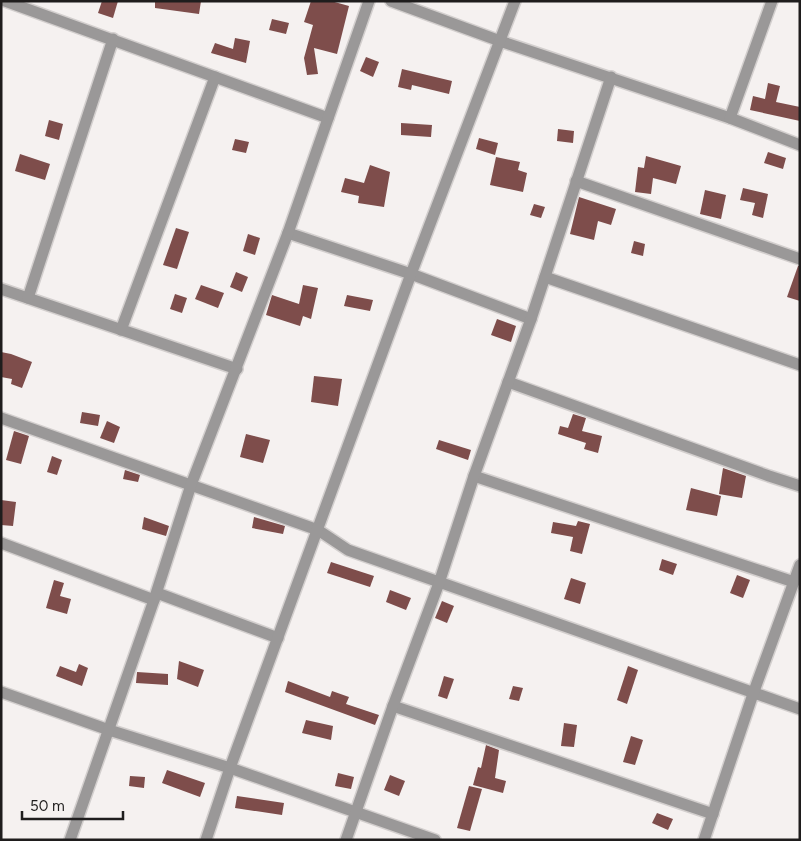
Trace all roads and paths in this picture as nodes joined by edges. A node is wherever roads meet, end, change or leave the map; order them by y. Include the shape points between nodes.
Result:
1 (4, 1) edge
2 (369, 1) edge
3 (391, 1) edge
4 (515, 1) edge
5 (772, 1) edge
6 (1, 6) edge
7 (113, 39) junction
8 (500, 42) junction
9 (215, 77) junction
10 (611, 78) junction
11 (328, 118) junction
12 (730, 118) junction
13 (800, 145) edge
14 (576, 182) junction
15 (288, 233) junction
16 (800, 260) edge
17 (411, 274) junction
18 (545, 276) junction
19 (1, 289) edge
20 (28, 298) junction
21 (531, 319) junction
22 (122, 330) junction
23 (800, 364) edge
24 (236, 369) junction
25 (508, 382) junction
26 (1, 418) edge
27 (474, 476) junction
28 (191, 485) junction
29 (800, 486) edge
30 (318, 530) junction
31 (1, 542) edge
32 (800, 565) edge
33 (794, 582) junction
34 (439, 583) junction
35 (156, 597) junction
36 (278, 638) junction
37 (1, 692) edge
38 (753, 694) junction
39 (393, 706) junction
40 (800, 709) edge
41 (109, 730) junction
42 (230, 768) junction
43 (355, 812) junction
44 (713, 814) junction
45 (70, 840) edge
46 (206, 840) edge
47 (346, 840) edge
48 (435, 840) edge
49 (704, 840) edge

1 - 6 street
1 - 7 street
2 - 11 street
3 - 8 street
4 - 8 street
5 - 12 street
7 - 9 street
7 - 20 street
8 - 10 street
8 - 17 street
9 - 11 street
9 - 22 street
10 - 12 street
10 - 14 street
11 - 15 street
12 - 13 street
14 - 16 street
14 - 18 street
15 - 17 street
15 - 24 street
17 - 21 street
17 - 30 street
18 - 21 street
18 - 23 street
19 - 20 street
20 - 22 street
21 - 25 street
22 - 24 street
24 - 28 street
25 - 27 street
25 - 29 street
26 - 28 street
27 - 33 street
27 - 34 street
28 - 30 street
28 - 35 street
30 - 34 street via 348,550
30 - 36 street
31 - 35 street
32 - 33 street
33 - 38 street
34 - 38 street
34 - 39 street
35 - 36 street
35 - 41 street
36 - 42 street
37 - 41 street
38 - 40 street
38 - 44 street
39 - 43 street
39 - 44 street
41 - 42 street
41 - 45 street
42 - 43 street
42 - 46 street
43 - 47 street
43 - 48 street
44 - 49 street

